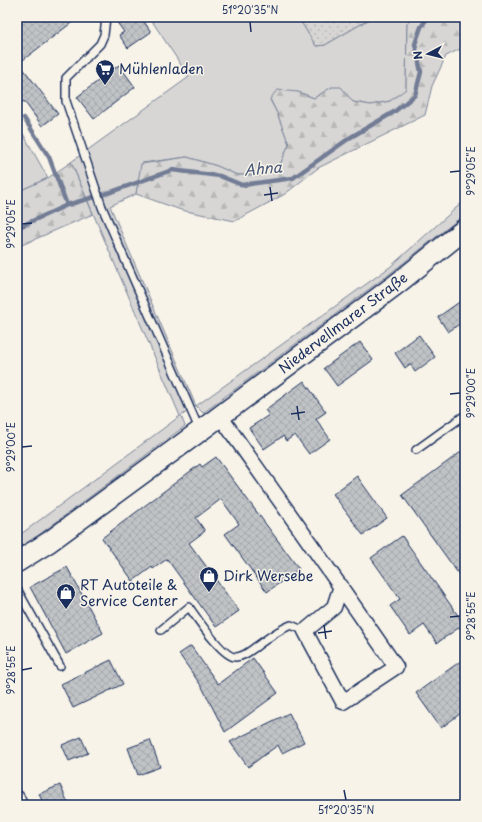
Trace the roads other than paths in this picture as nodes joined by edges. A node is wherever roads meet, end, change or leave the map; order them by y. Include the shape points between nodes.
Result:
1 (106, 17) edge
2 (465, 229) edge
3 (465, 415) edge
4 (220, 416) junction
5 (200, 431) junction
6 (416, 450) dead end
7 (17, 562) edge
8 (341, 586) junction
9 (17, 589) edge
10 (161, 630) dead end
11 (305, 632) junction
12 (60, 666) dead end
13 (17, 798) edge
14 (20, 805) edge

1 - 5 lane via 100,44 66,78 66,102 102,207
2 - 4 main road, Niedervellmarer Straße via 398,283
3 - 6 lane
4 - 5 main road, Niedervellmarer Straße
4 - 8 street
5 - 7 main road, Niedervellmarer Straße via 49,542
8 - 11 street via 334,607
8 - 11 street via 396,667 343,702
9 - 12 lane
10 - 11 lane via 189,607 215,642 228,656 235,658 291,625
13 - 14 street

